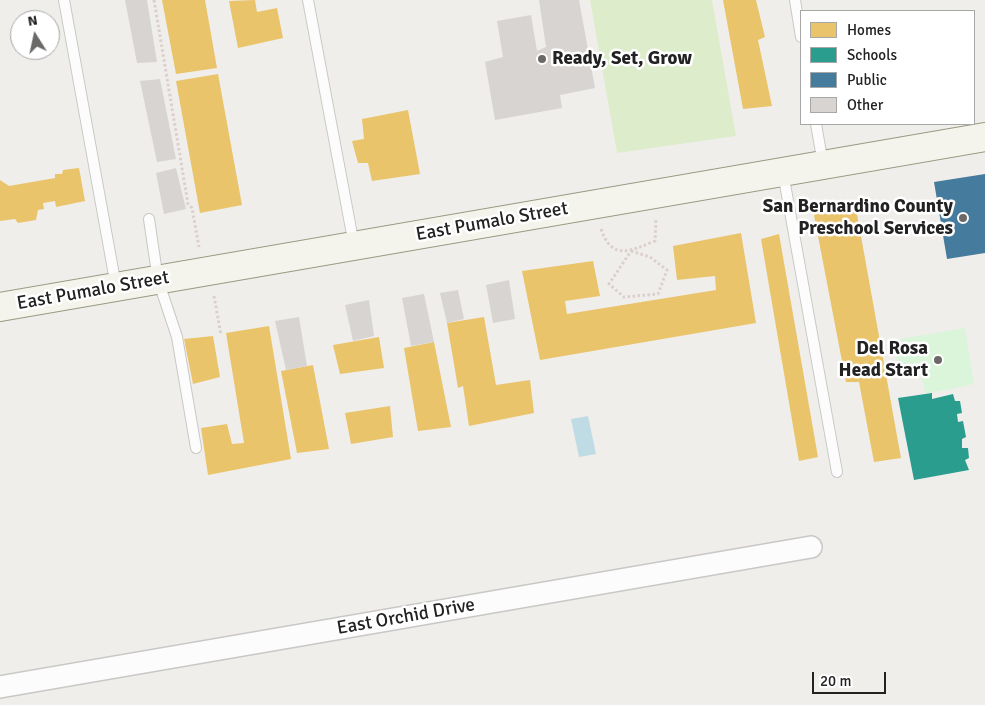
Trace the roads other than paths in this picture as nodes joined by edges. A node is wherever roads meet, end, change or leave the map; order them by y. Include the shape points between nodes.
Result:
1 (64, 0) edge
2 (308, 0) edge
3 (795, 0) edge
4 (800, 31) edge
5 (816, 125) edge
6 (985, 137) edge
7 (823, 165) junction
8 (783, 172) junction
9 (148, 219) dead end
10 (354, 246) junction
11 (158, 280) junction
12 (117, 287) junction
13 (0, 307) edge
14 (196, 448) dead end
15 (837, 472) dead end
16 (811, 547) dead end
17 (0, 686) edge

1 - 12 lane
2 - 10 lane
3 - 4 lane
5 - 7 lane
6 - 7 street, East Pumalo Street
7 - 8 street, East Pumalo Street
8 - 10 street, East Pumalo Street
8 - 15 lane
9 - 11 lane
10 - 11 street, East Pumalo Street
11 - 12 street, East Pumalo Street
11 - 14 lane via 177,338
12 - 13 street, East Pumalo Street
16 - 17 street, East Orchid Drive

